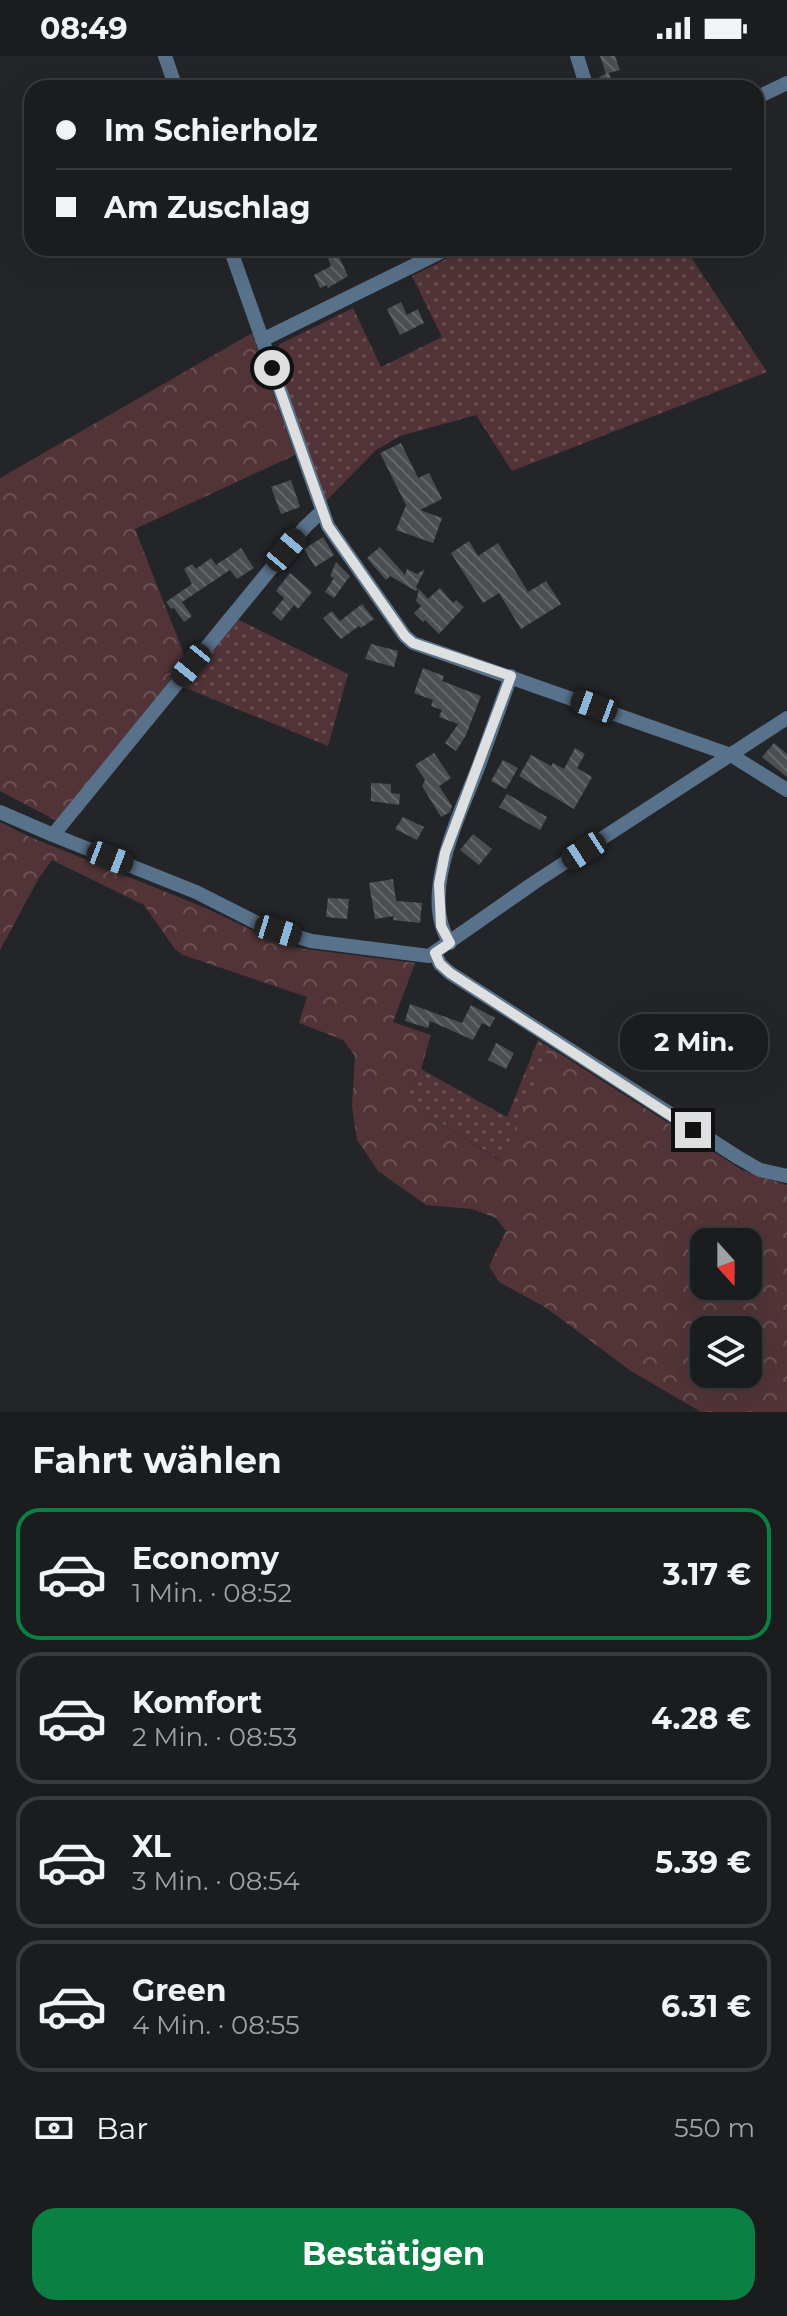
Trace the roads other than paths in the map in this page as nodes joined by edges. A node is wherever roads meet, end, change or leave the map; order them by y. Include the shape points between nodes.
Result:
1 (165, 56) edge
2 (577, 56) edge
3 (173, 80) edge
4 (584, 80) edge
5 (787, 83) edge
6 (764, 94) edge
7 (233, 256) edge
8 (433, 256) edge
9 (262, 340) junction
10 (322, 511) junction
11 (511, 676) junction
12 (787, 718) edge
13 (731, 755) junction
14 (787, 790) edge
15 (0, 812) edge
16 (53, 835) junction
17 (450, 943) junction
18 (435, 953) junction
19 (787, 1176) edge

1 - 3 street
2 - 4 street
5 - 6 street
7 - 9 street
8 - 9 street
9 - 10 street
10 - 11 street via 413,643
10 - 16 street
11 - 13 street
11 - 17 street via 445,853 439,884 441,926
12 - 13 street
13 - 14 street
13 - 17 street
15 - 16 street
16 - 18 street via 278,931 311,941 425,957
17 - 18 street
18 - 19 street via 450,973 693,1130 760,1170

